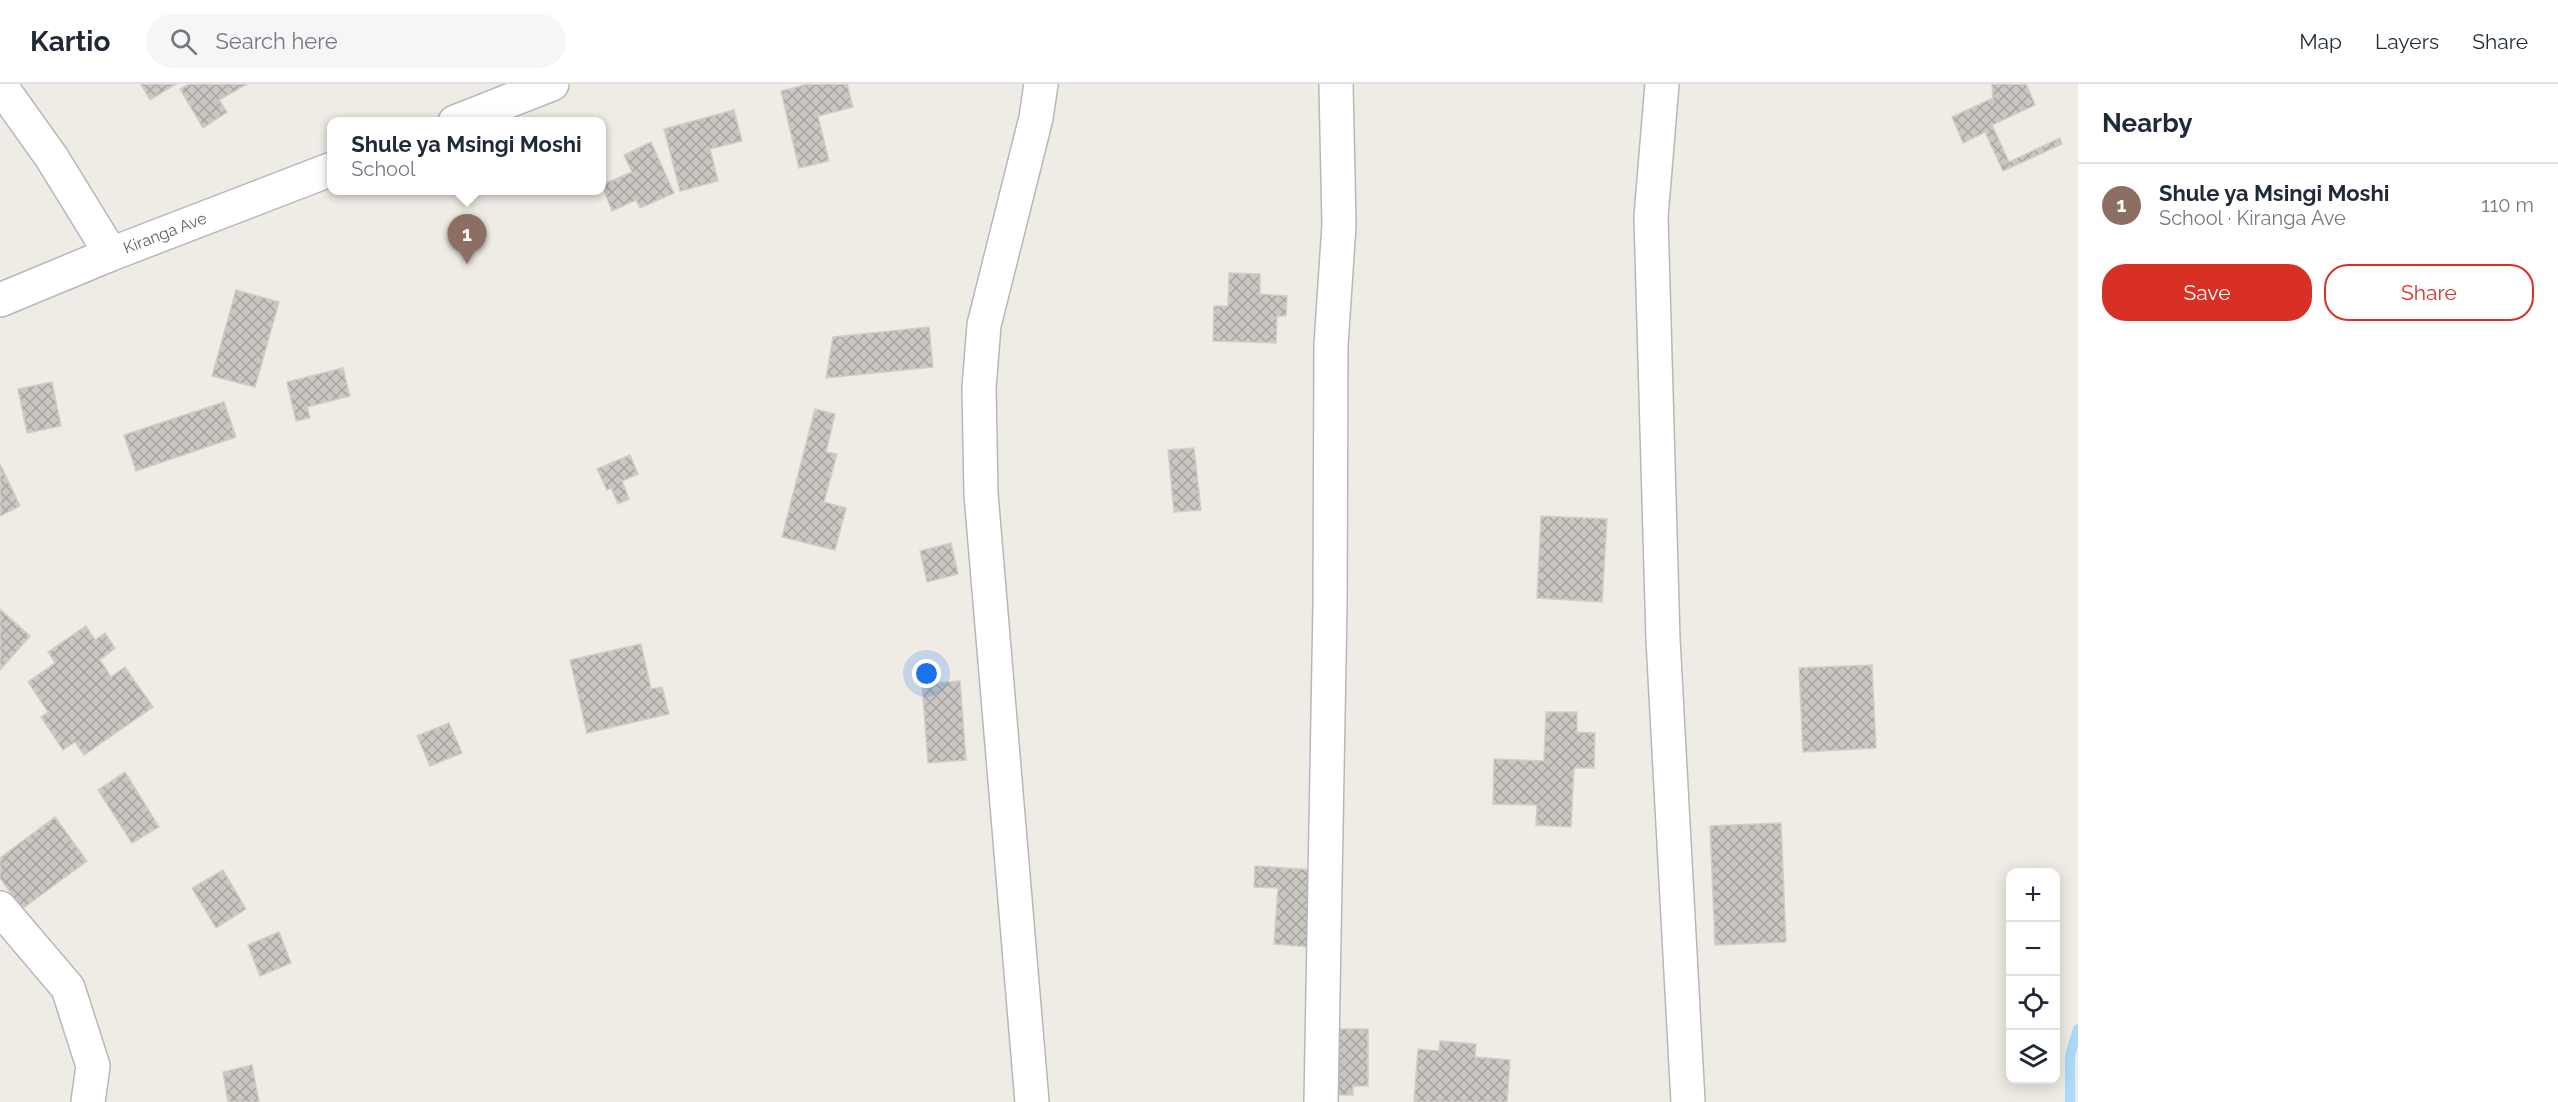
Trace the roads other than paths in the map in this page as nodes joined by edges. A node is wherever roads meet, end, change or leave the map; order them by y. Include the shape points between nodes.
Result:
1 (552, 84) edge
2 (1041, 84) edge
3 (1336, 84) edge
4 (1662, 84) edge
5 (0, 85) edge
6 (467, 117) edge
7 (327, 171) edge
8 (111, 254) junction
9 (0, 300) edge
10 (0, 908) edge
11 (88, 1102) edge
12 (1032, 1102) edge
13 (1321, 1102) edge
14 (1688, 1102) edge

1 - 6 street
2 - 12 street via 984,325 979,388 981,494
3 - 13 street via 1339,225 1331,345
4 - 14 street via 1651,217 1664,639
5 - 8 street via 52,158
7 - 8 street, Kiranga Ave
8 - 9 street, Kiranga Ave
10 - 11 street via 68,988 93,1066

